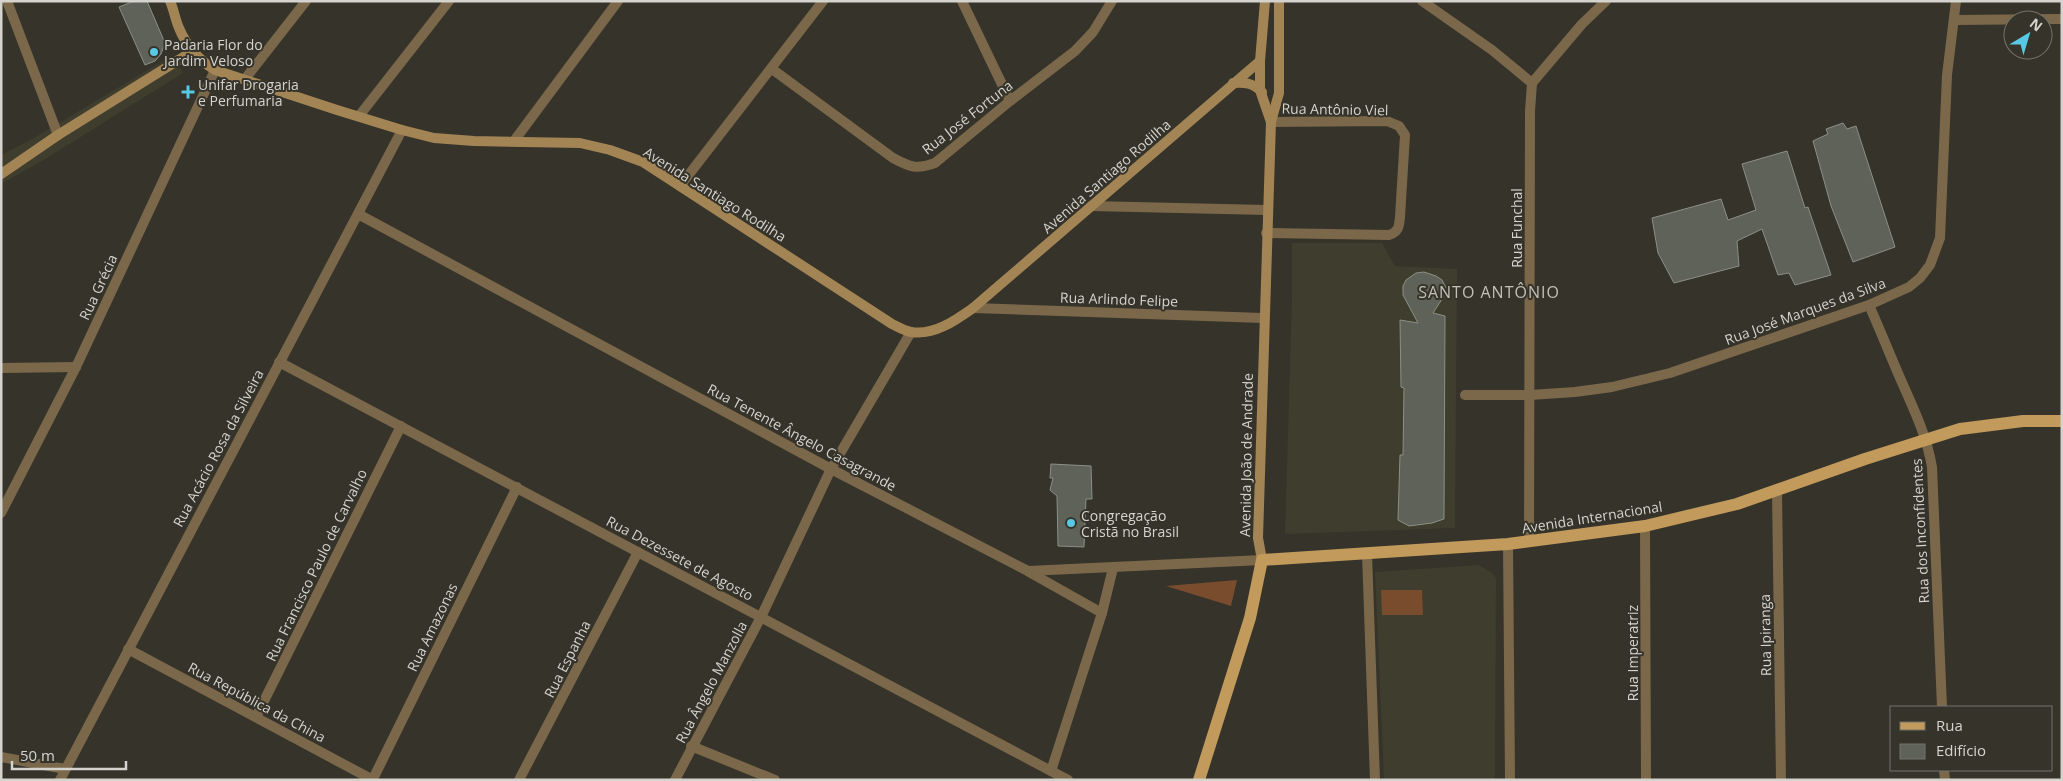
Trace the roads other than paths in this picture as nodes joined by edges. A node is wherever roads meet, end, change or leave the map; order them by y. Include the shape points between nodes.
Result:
1 (8, 1) edge
2 (170, 1) edge
3 (306, 1) edge
4 (449, 1) edge
5 (618, 1) edge
6 (823, 1) edge
7 (962, 1) edge
8 (1112, 1) edge
9 (1265, 1) edge
10 (1279, 1) edge
11 (1422, 1) edge
12 (1606, 1) edge
13 (1956, 1) edge
14 (176, 6) edge
15 (2062, 19) edge
16 (1955, 20) junction
17 (193, 51) junction
18 (1260, 61) junction
19 (772, 69) junction
20 (215, 70) junction
21 (245, 80) junction
22 (1233, 83) junction
23 (1532, 83) junction
24 (1260, 90) junction
25 (1010, 101) junction
26 (1275, 109) junction
27 (359, 116) junction
28 (1270, 122) junction
29 (402, 130) junction
30 (58, 135) junction
31 (514, 141) junction
32 (1, 174) edge
33 (680, 186) junction
34 (1091, 206) junction
35 (1267, 210) junction
36 (358, 214) junction
37 (1266, 234) junction
38 (1869, 305) junction
39 (973, 308) junction
40 (1263, 318) junction
41 (911, 332) junction
42 (280, 362) junction
43 (76, 366) junction
44 (1, 368) edge
45 (1465, 395) dead end
46 (1530, 395) junction
47 (2062, 421) edge
48 (401, 426) junction
49 (1927, 438) junction
50 (831, 469) junction
51 (516, 487) junction
52 (1776, 491) junction
53 (1, 513) edge
54 (1645, 526) junction
55 (1529, 542) junction
56 (1508, 544) junction
57 (638, 552) junction
58 (1367, 554) junction
59 (1262, 560) junction
60 (1113, 568) junction
61 (1028, 571) junction
62 (1102, 613) junction
63 (761, 617) junction
64 (128, 649) junction
65 (1942, 706) edge
66 (256, 717) junction
67 (692, 746) junction
68 (1, 757) edge
69 (65, 769) junction
70 (1051, 770) junction
71 (60, 780) edge
72 (373, 780) edge
73 (520, 780) edge
74 (674, 780) edge
75 (775, 780) edge
76 (1068, 780) edge
77 (1199, 780) edge
78 (1375, 780) edge
79 (1510, 780) edge
80 (1646, 780) edge
81 (1782, 780) edge

1 - 30 street
2 - 14 main road, Avenida Santiago Rodilha
3 - 21 street
4 - 27 street
5 - 31 street
6 - 19 street
7 - 25 street
8 - 25 street, Rua José Fortuna via 1093,32 1075,51
9 - 18 main road, Avenida João de Andrade
10 - 26 main road, Avenida João de Andrade via 1279,93
11 - 23 street via 1492,50
12 - 23 street via 1588,17
13 - 16 street, Rua José Marques da Silva
14 - 17 main road, Avenida Santiago Rodilha via 179,28
15 - 16 street
16 - 38 street, Rua José Marques da Silva via 1947,75 1940,238 1930,265 1920,278 1909,287
17 - 20 main road, Avenida Santiago Rodilha
17 - 30 main road
18 - 22 main road, Avenida Santiago Rodilha
18 - 24 main road, Avenida João de Andrade
19 - 25 street, Rua José Fortuna via 893,158 908,166 922,168 935,163
19 - 33 street
20 - 21 main road, Avenida Santiago Rodilha
20 - 43 street, Rua Grécia
21 - 27 main road, Avenida Santiago Rodilha
22 - 24 main road via 1253,84
22 - 34 main road, Avenida Santiago Rodilha
23 - 46 street, Rua Funchal
24 - 26 main road
24 - 28 main road, Avenida João de Andrade
26 - 28 main road, Avenida João de Andrade
27 - 29 main road, Avenida Santiago Rodilha
28 - 35 main road, Avenida João de Andrade
28 - 37 street, Rua Antônio Viel via 1387,121 1399,126 1405,136 1399,226 1394,234
29 - 31 main road, Avenida Santiago Rodilha via 434,138
29 - 36 street, Rua Acácio Rosa da Silveira
30 - 32 main road
31 - 33 main road, Avenida Santiago Rodilha via 580,143 610,150 643,162
33 - 41 main road, Avenida Santiago Rodilha via 892,324
34 - 35 street
34 - 39 main road, Avenida Santiago Rodilha
35 - 37 main road, Avenida João de Andrade
36 - 42 street, Rua Acácio Rosa da Silveira
36 - 50 street, Rua Tenente Ângelo Casagrande
37 - 40 main road, Avenida João de Andrade
38 - 46 street, Rua José Marques da Silva via 1670,373 1607,387
38 - 49 street, Rua dos Inconfidentes
39 - 40 street, Rua Arlindo Felipe
39 - 41 main road, Avenida Santiago Rodilha via 953,322 933,330
40 - 59 main road, Avenida João de Andrade via 1258,538
41 - 50 street, Rua Ângelo Manzolla
42 - 48 street, Rua Dezessete de Agosto
42 - 64 street, Rua Acácio Rosa da Silveira
43 - 44 street
43 - 53 street, Rua Grécia
45 - 46 street, Rua José Marques da Silva
46 - 55 street, Rua Funchal
47 - 49 main road, Avenida Internacional via 1981,425
48 - 51 street, Rua Dezessete de Agosto
48 - 66 street, Rua Francisco Paulo de Carvalho
49 - 52 main road, Avenida Internacional
49 - 65 street, Rua dos Inconfidentes via 1932,467
50 - 61 street, Rua Tenente Ângelo Casagrande
50 - 63 street, Rua Ângelo Manzolla
51 - 57 street, Rua Dezessete de Agosto
51 - 72 street, Rua Amazonas
52 - 54 main road, Avenida Internacional
52 - 81 street, Rua Ipiranga
54 - 55 main road, Avenida Internacional
54 - 80 street, Rua Imperatriz
55 - 56 main road, Avenida Internacional
56 - 58 main road, Avenida Internacional
56 - 79 street
57 - 63 street, Rua Dezessete de Agosto
57 - 73 street, Rua Espanha
58 - 59 main road, Avenida Internacional
58 - 78 street
59 - 60 street, Rua Tenente Ângelo Casagrande
59 - 77 main road, Avenida João de Andrade via 1250,618
60 - 61 street, Rua Tenente Ângelo Casagrande
60 - 62 street
61 - 62 street
62 - 70 street
63 - 67 street, Rua Ângelo Manzolla
63 - 70 street, Rua Dezessete de Agosto
64 - 66 street, Rua República da China
64 - 69 street, Rua Acácio Rosa da Silveira
66 - 72 street, Rua República da China
67 - 74 street, Rua Ângelo Manzolla
67 - 75 street
68 - 69 street
69 - 71 street, Rua Acácio Rosa da Silveira
70 - 76 street, Rua Dezessete de Agosto

